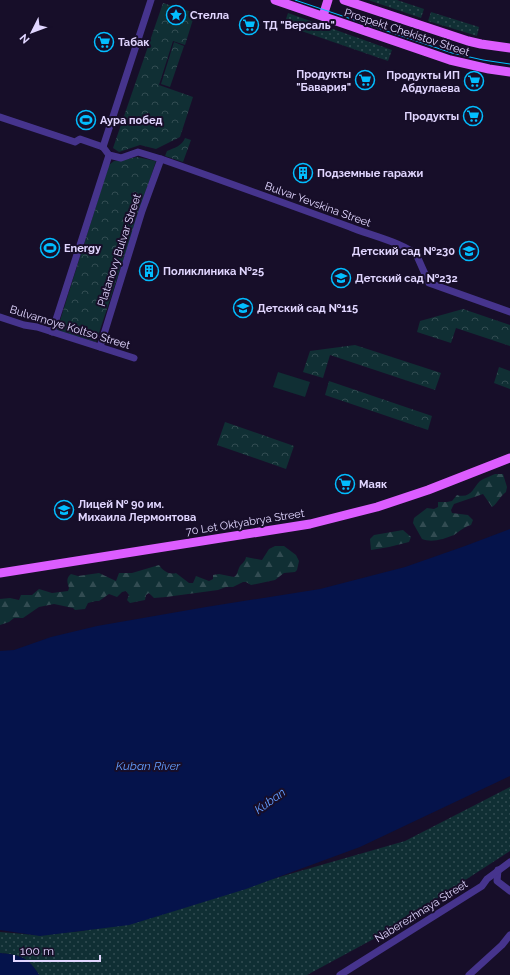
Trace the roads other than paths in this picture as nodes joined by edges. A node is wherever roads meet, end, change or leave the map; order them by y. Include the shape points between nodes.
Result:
1 (151, 0) edge
2 (275, 0) edge
3 (328, 0) edge
4 (344, 0) edge
5 (322, 16) junction
6 (510, 48) edge
7 (510, 72) edge
8 (0, 117) edge
9 (103, 147) junction
10 (109, 154) junction
11 (161, 159) junction
12 (510, 312) edge
13 (0, 317) edge
14 (52, 332) junction
15 (100, 347) junction
16 (134, 358) dead end
17 (510, 458) edge
18 (0, 573) edge
19 (510, 862) edge
20 (498, 870) junction
21 (497, 881) junction
22 (482, 886) junction
23 (510, 892) edge
24 (510, 935) edge
25 (340, 975) edge
26 (469, 975) edge

1 - 9 street
2 - 5 main road, Prospekt Chekistov Street
3 - 5 main road
4 - 6 main road, Prospekt Chekistov Street via 468,41
5 - 7 main road, Prospekt Chekistov Street via 450,60
8 - 9 street via 75,142 80,139
9 - 10 street
10 - 11 street, Bulvar Yevskina Street via 121,158 138,152
10 - 14 street
11 - 12 street, Bulvar Yevskina Street via 401,245 415,252 429,283
11 - 15 street, Platanovy Bulvar Street via 142,211
13 - 14 street, Bulvarnoye Koltso Street
14 - 15 street, Bulvarnoye Koltso Street
15 - 16 street, Bulvarnoye Koltso Street
17 - 18 main road, 70 Let Oktyabrya Street via 377,507 310,524
19 - 20 street, Naberezhnaya Street
20 - 21 street
20 - 22 street, Naberezhnaya Street
21 - 22 street
21 - 23 street
22 - 25 street, Naberezhnaya Street
24 - 26 street

